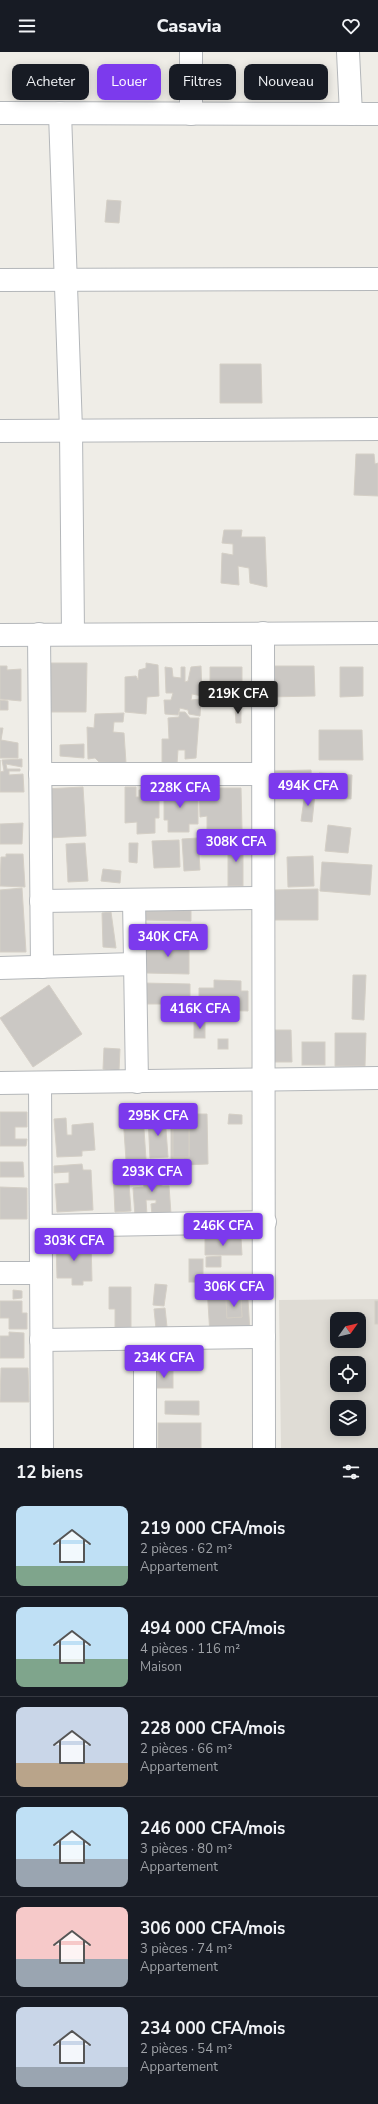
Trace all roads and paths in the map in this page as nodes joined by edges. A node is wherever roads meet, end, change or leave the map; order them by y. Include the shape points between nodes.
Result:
1 (191, 52) edge
2 (348, 52) edge
3 (0, 113) edge
4 (60, 113) junction
5 (191, 114) junction
6 (351, 114) junction
7 (378, 114) edge
8 (378, 279) edge
9 (0, 280) edge
10 (66, 280) junction
11 (378, 429) edge
12 (71, 430) junction
13 (0, 431) edge
14 (378, 633) edge
15 (39, 634) junction
16 (73, 634) junction
17 (263, 634) junction
18 (0, 635) edge
19 (40, 774) junction
20 (263, 774) junction
21 (263, 898) junction
22 (134, 900) junction
23 (41, 901) junction
24 (135, 964) junction
25 (42, 966) junction
26 (0, 968) edge
27 (378, 1078) edge
28 (264, 1081) junction
29 (40, 1082) junction
30 (137, 1082) junction
31 (0, 1083) edge
32 (265, 1222) junction
33 (42, 1226) junction
34 (0, 1273) edge
35 (41, 1273) junction
36 (264, 1337) junction
37 (145, 1338) junction
38 (41, 1340) junction
39 (42, 1448) edge
40 (145, 1448) edge
41 (264, 1448) edge

1 - 5 street
2 - 6 street
3 - 4 street
4 - 5 street
4 - 10 street
5 - 6 street
6 - 7 street
8 - 10 street
9 - 10 street
10 - 12 street
11 - 12 street
12 - 13 street
12 - 16 street
14 - 17 street
15 - 16 street
15 - 18 street
15 - 19 street
16 - 17 street
17 - 20 street
19 - 20 street
19 - 23 street
20 - 21 street
21 - 22 street
21 - 28 street
22 - 23 street
22 - 24 street
23 - 25 street
24 - 25 street
24 - 30 street
25 - 26 street
27 - 28 street
28 - 30 street
28 - 32 street
29 - 30 street
29 - 31 street
29 - 33 street
32 - 33 street
32 - 36 street
33 - 35 street
34 - 35 street
35 - 38 street
36 - 37 street
36 - 41 street
37 - 38 street
37 - 40 street
38 - 39 street

